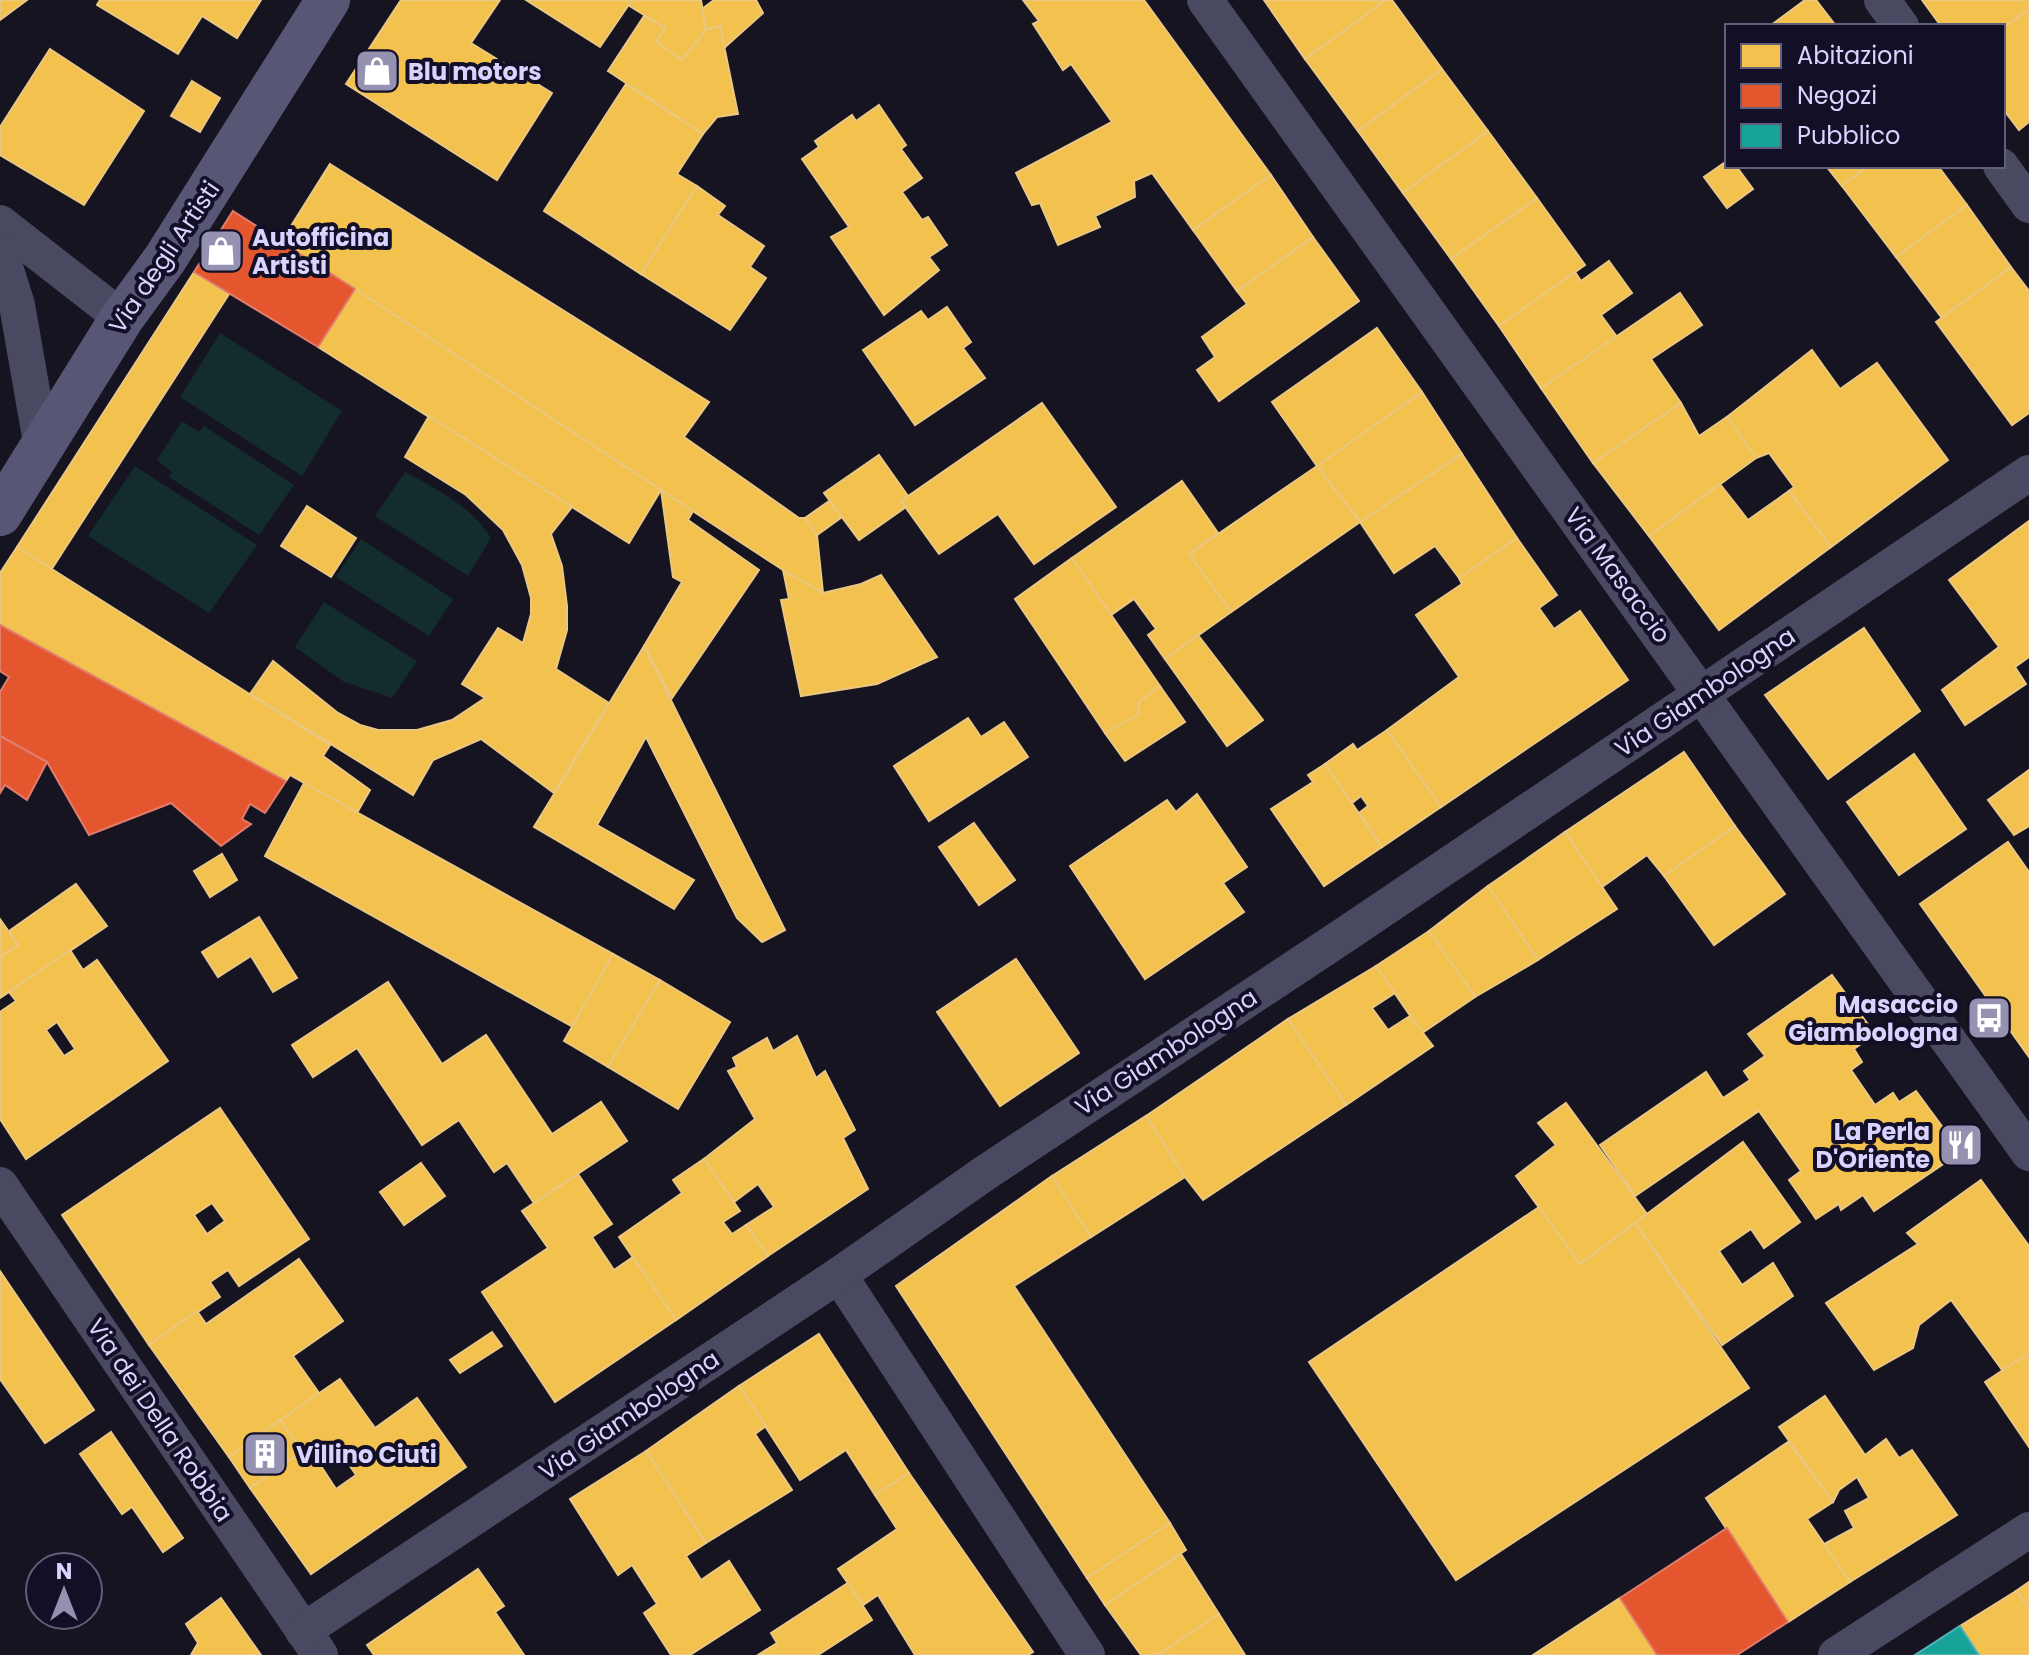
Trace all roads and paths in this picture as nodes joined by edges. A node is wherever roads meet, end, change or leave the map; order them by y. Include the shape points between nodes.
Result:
1 (328, 0) edge
2 (1205, 0) edge
3 (1882, 0) edge
4 (1900, 24) edge
5 (2002, 168) edge
6 (2029, 205) edge
7 (0, 223) edge
8 (0, 251) edge
9 (122, 318) junction
10 (42, 448) junction
11 (2029, 473) edge
12 (6, 491) edge
13 (1702, 692) junction
14 (2029, 1153) edge
15 (0, 1185) edge
16 (839, 1275) junction
17 (2029, 1530) edge
18 (312, 1643) edge
19 (1087, 1655) edge
20 (1836, 1655) edge

1 - 9 street, Via degli Artisti via 165,259
2 - 13 street, Via Masaccio
3 - 4 street
5 - 6 street
7 - 9 street
8 - 10 street via 17,305
9 - 10 street, Via degli Artisti
10 - 12 street, Via degli Artisti
11 - 13 street, Via Giambologna
13 - 14 street, Via Masaccio
13 - 16 street, Via Giambologna
15 - 18 street, Via dei Della Robbia
16 - 18 street, Via Giambologna
16 - 19 street
17 - 20 street

